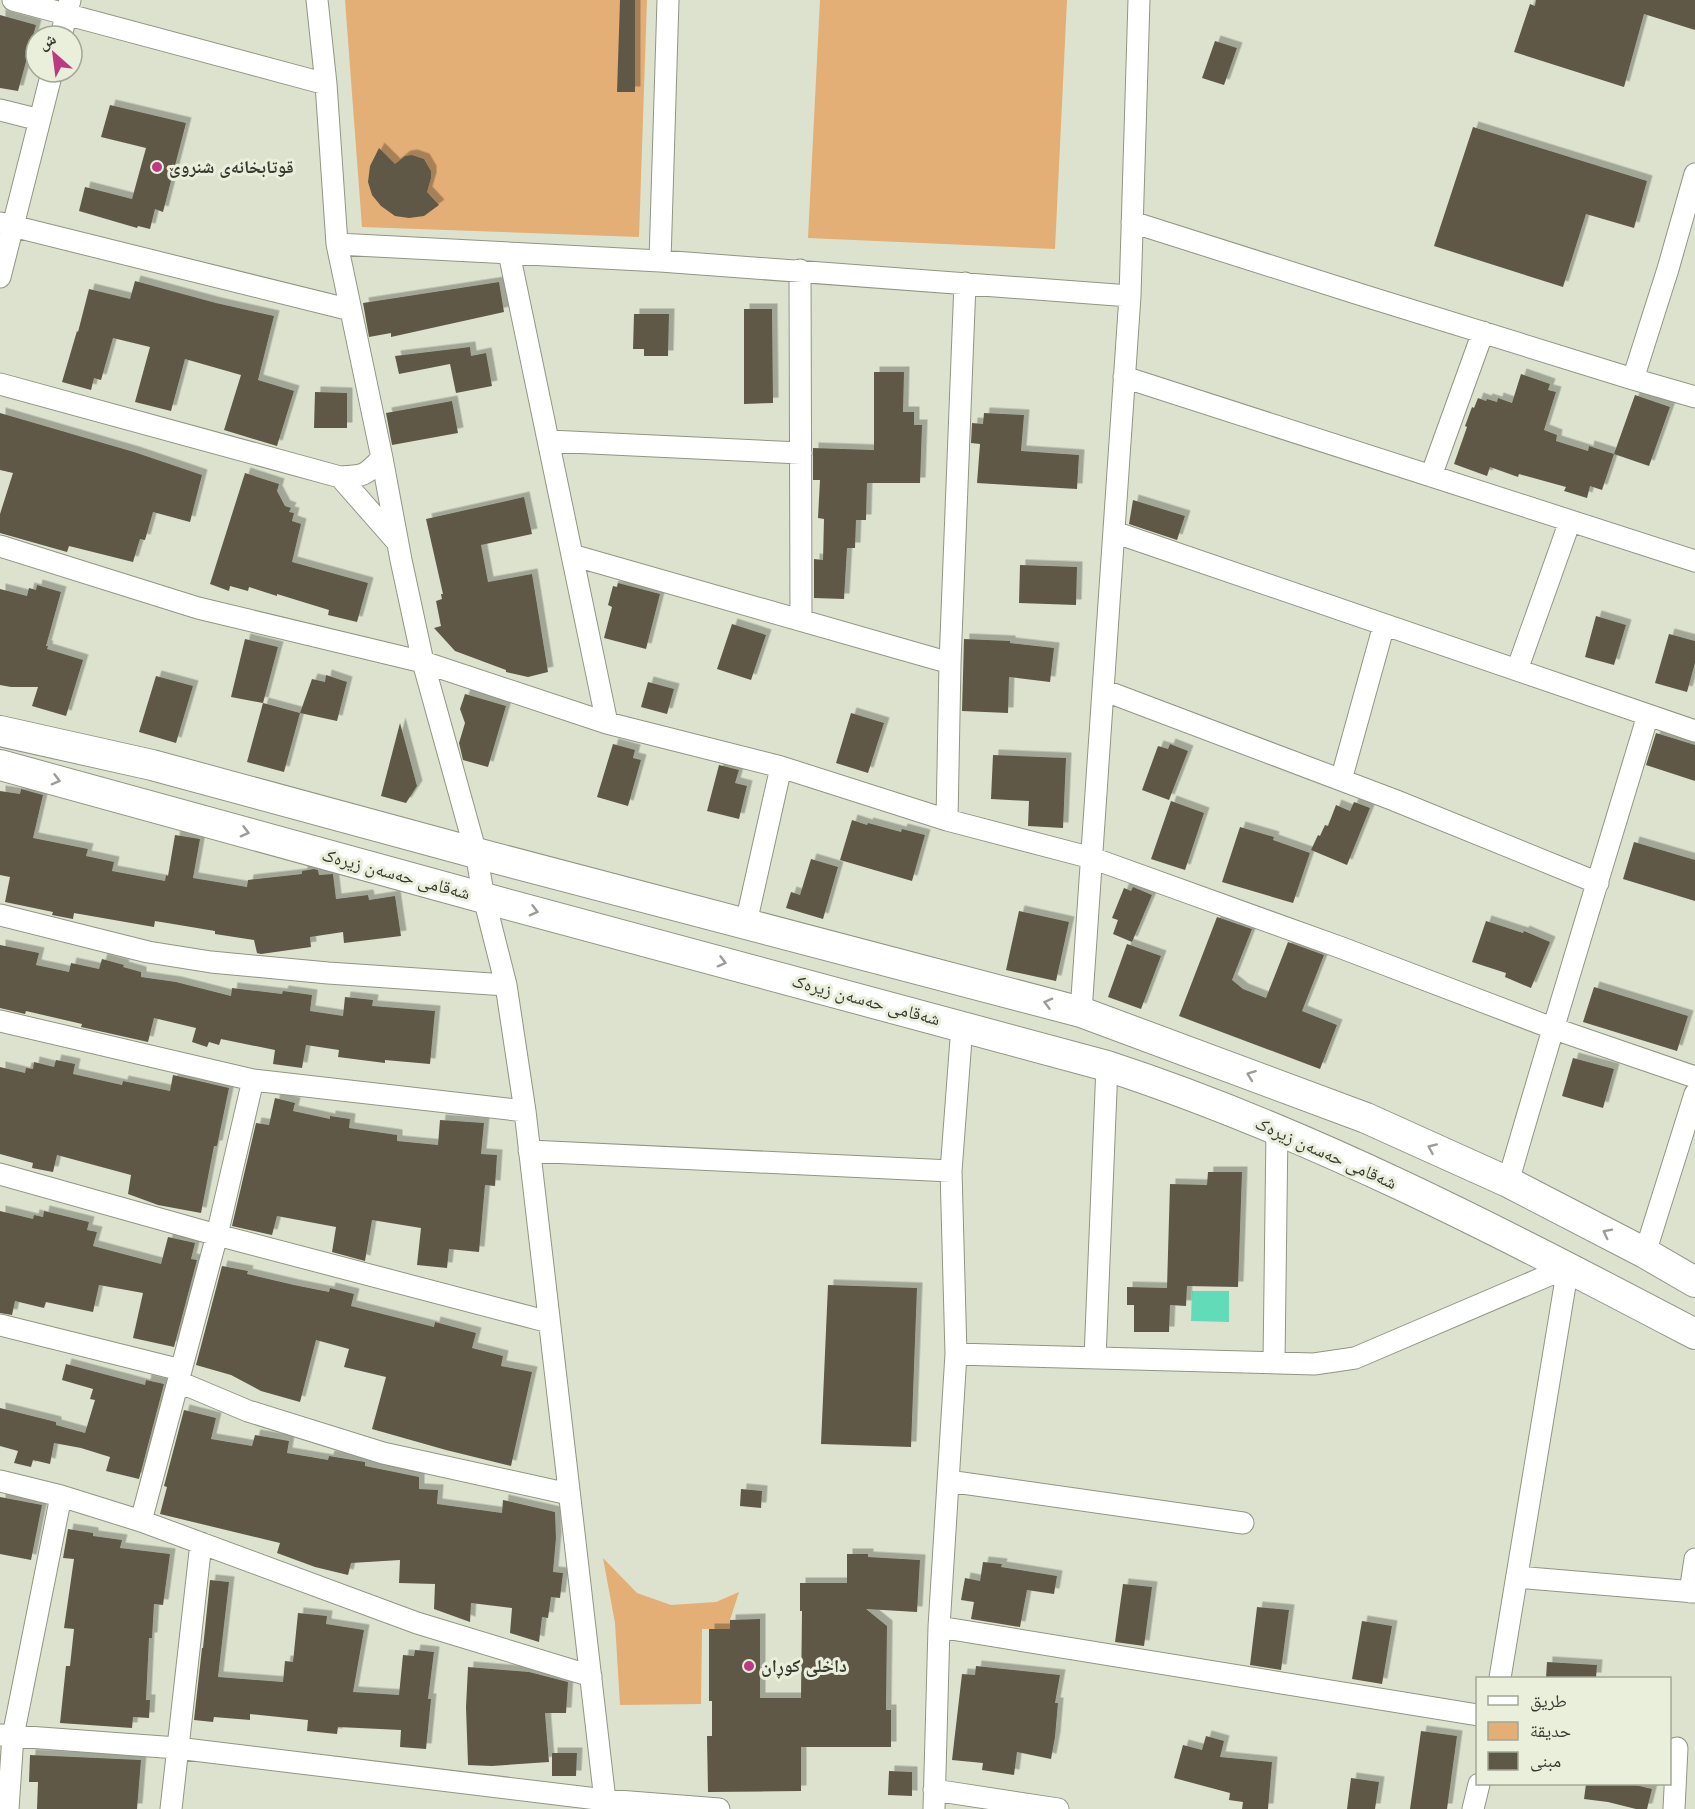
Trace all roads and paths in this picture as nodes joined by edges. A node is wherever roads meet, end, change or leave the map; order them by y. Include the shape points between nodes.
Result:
1 (13, 0) edge
2 (317, 0) edge
3 (668, 0) edge
4 (1139, 0) edge
5 (68, 7) edge
6 (64, 24) edge
7 (49, 84) edge
8 (326, 84) junction
9 (0, 110) edge
10 (40, 120) junction
11 (1695, 174) edge
12 (1132, 222) junction
13 (6, 225) edge
14 (337, 244) junction
15 (510, 254) junction
16 (660, 261) junction
17 (800, 270) junction
18 (0, 277) edge
19 (965, 283) junction
20 (1130, 296) junction
21 (351, 310) junction
22 (1483, 332) junction
23 (1124, 377) junction
24 (1633, 379) junction
25 (0, 384) edge
26 (1695, 398) edge
27 (549, 441) junction
28 (801, 453) junction
29 (382, 458) junction
30 (1431, 476) junction
31 (340, 477) junction
32 (1570, 521) junction
33 (1114, 532) junction
34 (398, 543) junction
35 (0, 546) edge
36 (572, 555) junction
37 (1695, 561) edge
38 (801, 619) junction
39 (1384, 625) junction
40 (423, 662) junction
41 (950, 663) junction
42 (1517, 670) junction
43 (1103, 690) junction
44 (1648, 715) junction
45 (607, 723) junction
46 (0, 730) edge
47 (1695, 731) edge
48 (0, 765) edge
49 (781, 767) junction
50 (1341, 780) junction
51 (947, 820) junction
52 (476, 853) junction
53 (1092, 858) junction
54 (1598, 883) junction
55 (484, 898) junction
56 (0, 915) edge
57 (746, 923) junction
58 (506, 985) junction
59 (1081, 1012) junction
60 (0, 1020) edge
61 (962, 1026) junction
62 (1552, 1028) junction
63 (1107, 1066) junction
64 (1695, 1077) edge
65 (253, 1080) junction
66 (1695, 1094) edge
67 (525, 1112) junction
68 (1277, 1129) junction
69 (529, 1151) junction
70 (951, 1171) junction
71 (0, 1174) edge
72 (1497, 1177) junction
73 (1465, 1217) junction
74 (217, 1235) junction
75 (1645, 1253) junction
76 (1568, 1268) junction
77 (1695, 1282) edge
78 (549, 1322) junction
79 (0, 1325) edge
80 (1695, 1334) edge
81 (956, 1354) junction
82 (1095, 1358) junction
83 (1274, 1363) junction
84 (180, 1376) junction
85 (0, 1481) edge
86 (948, 1481) junction
87 (570, 1494) junction
88 (61, 1496) junction
89 (141, 1521) junction
90 (1243, 1523) dead end
91 (201, 1543) junction
92 (1695, 1558) edge
93 (1517, 1577) junction
94 (1693, 1592) edge
95 (939, 1627) junction
96 (591, 1676) junction
97 (1500, 1677) edge
98 (1476, 1715) edge
99 (7, 1736) edge
100 (177, 1748) junction
101 (1680, 1748) edge
102 (1479, 1785) edge
103 (934, 1799) edge
104 (606, 1805) edge
105 (8, 1809) edge
106 (171, 1809) edge
107 (719, 1809) edge
108 (1058, 1809) edge
109 (1473, 1809) edge
110 (1674, 1809) edge

1 - 5 street
2 - 8 street
3 - 16 street
4 - 12 street
5 - 6 street
5 - 8 street
7 - 10 street
8 - 14 street
9 - 10 street
10 - 13 street
11 - 24 street
12 - 20 street
12 - 22 street
13 - 18 street
13 - 21 street
14 - 15 street
14 - 21 street
15 - 16 street
15 - 27 street
16 - 17 street
17 - 19 street
17 - 28 street
19 - 20 street
19 - 41 street
20 - 23 street
21 - 29 street
22 - 24 street
22 - 30 street
23 - 30 street
23 - 33 street
24 - 26 street
25 - 31 street
27 - 28 street
27 - 36 street
28 - 38 street
29 - 31 street via 360,477
29 - 34 street
30 - 32 street
31 - 34 street
32 - 37 street
32 - 42 street
33 - 39 street
33 - 43 street
34 - 40 street
35 - 40 street via 198,608
36 - 38 street
36 - 45 street
38 - 41 street
39 - 42 street
39 - 50 street
40 - 45 street
40 - 52 street
41 - 51 street
42 - 44 street
43 - 50 street
43 - 53 street
44 - 47 street
44 - 54 street
45 - 49 street
46 - 52 main road via 152,765
48 -> 55 main road, شەقامی حەسەن زیرەک
49 - 51 street
49 - 57 street
50 - 54 street
51 - 53 street
52 - 55 street
52 - 57 main road
53 - 59 street
53 - 62 street
54 - 62 street
55 - 58 street
55 -> 61 main road, شەقامی حەسەن زیرەک
56 - 58 street via 148,952 211,962
59 -> 57 main road
58 - 67 street
72 -> 59 main road via 1366,1118
60 - 65 street
61 - 63 main road, شەقامی حەسەن زیرەک
61 - 70 street
62 - 64 street
62 - 72 street
63 - 68 main road, شەقامی حەسەن زیرەک
63 - 82 street
65 - 67 street
65 - 74 street
66 - 75 street
67 - 69 street
68 - 73 main road, شەقامی حەسەن زیرەک
68 - 83 street
69 - 70 street
69 - 78 street
70 - 81 street
71 - 74 street
72 - 73 main road
75 -> 72 main road
73 - 76 main road, شەقامی حەسەن زیرەک
74 - 78 street
74 - 84 street
75 - 77 main road
76 - 80 main road, شەقامی حەسەن زیرەک
76 - 83 street via 1355,1358 1314,1364
76 - 93 street
78 - 87 street
79 - 84 street
81 - 82 street
81 - 86 street
82 - 83 street
84 - 87 street via 248,1411 383,1453
84 - 89 street
85 - 88 street
86 - 90 street
86 - 95 street
87 - 96 street
88 - 89 street
88 - 99 street
89 - 91 street
91 - 96 street via 417,1623
91 - 100 street
92 - 94 street
93 - 94 street
93 - 97 street
95 - 98 street
95 - 103 street
96 - 104 street
99 - 100 street
99 - 105 street
100 - 104 street
100 - 106 street
101 - 110 street
102 - 109 street
103 - 108 street
104 - 107 street

